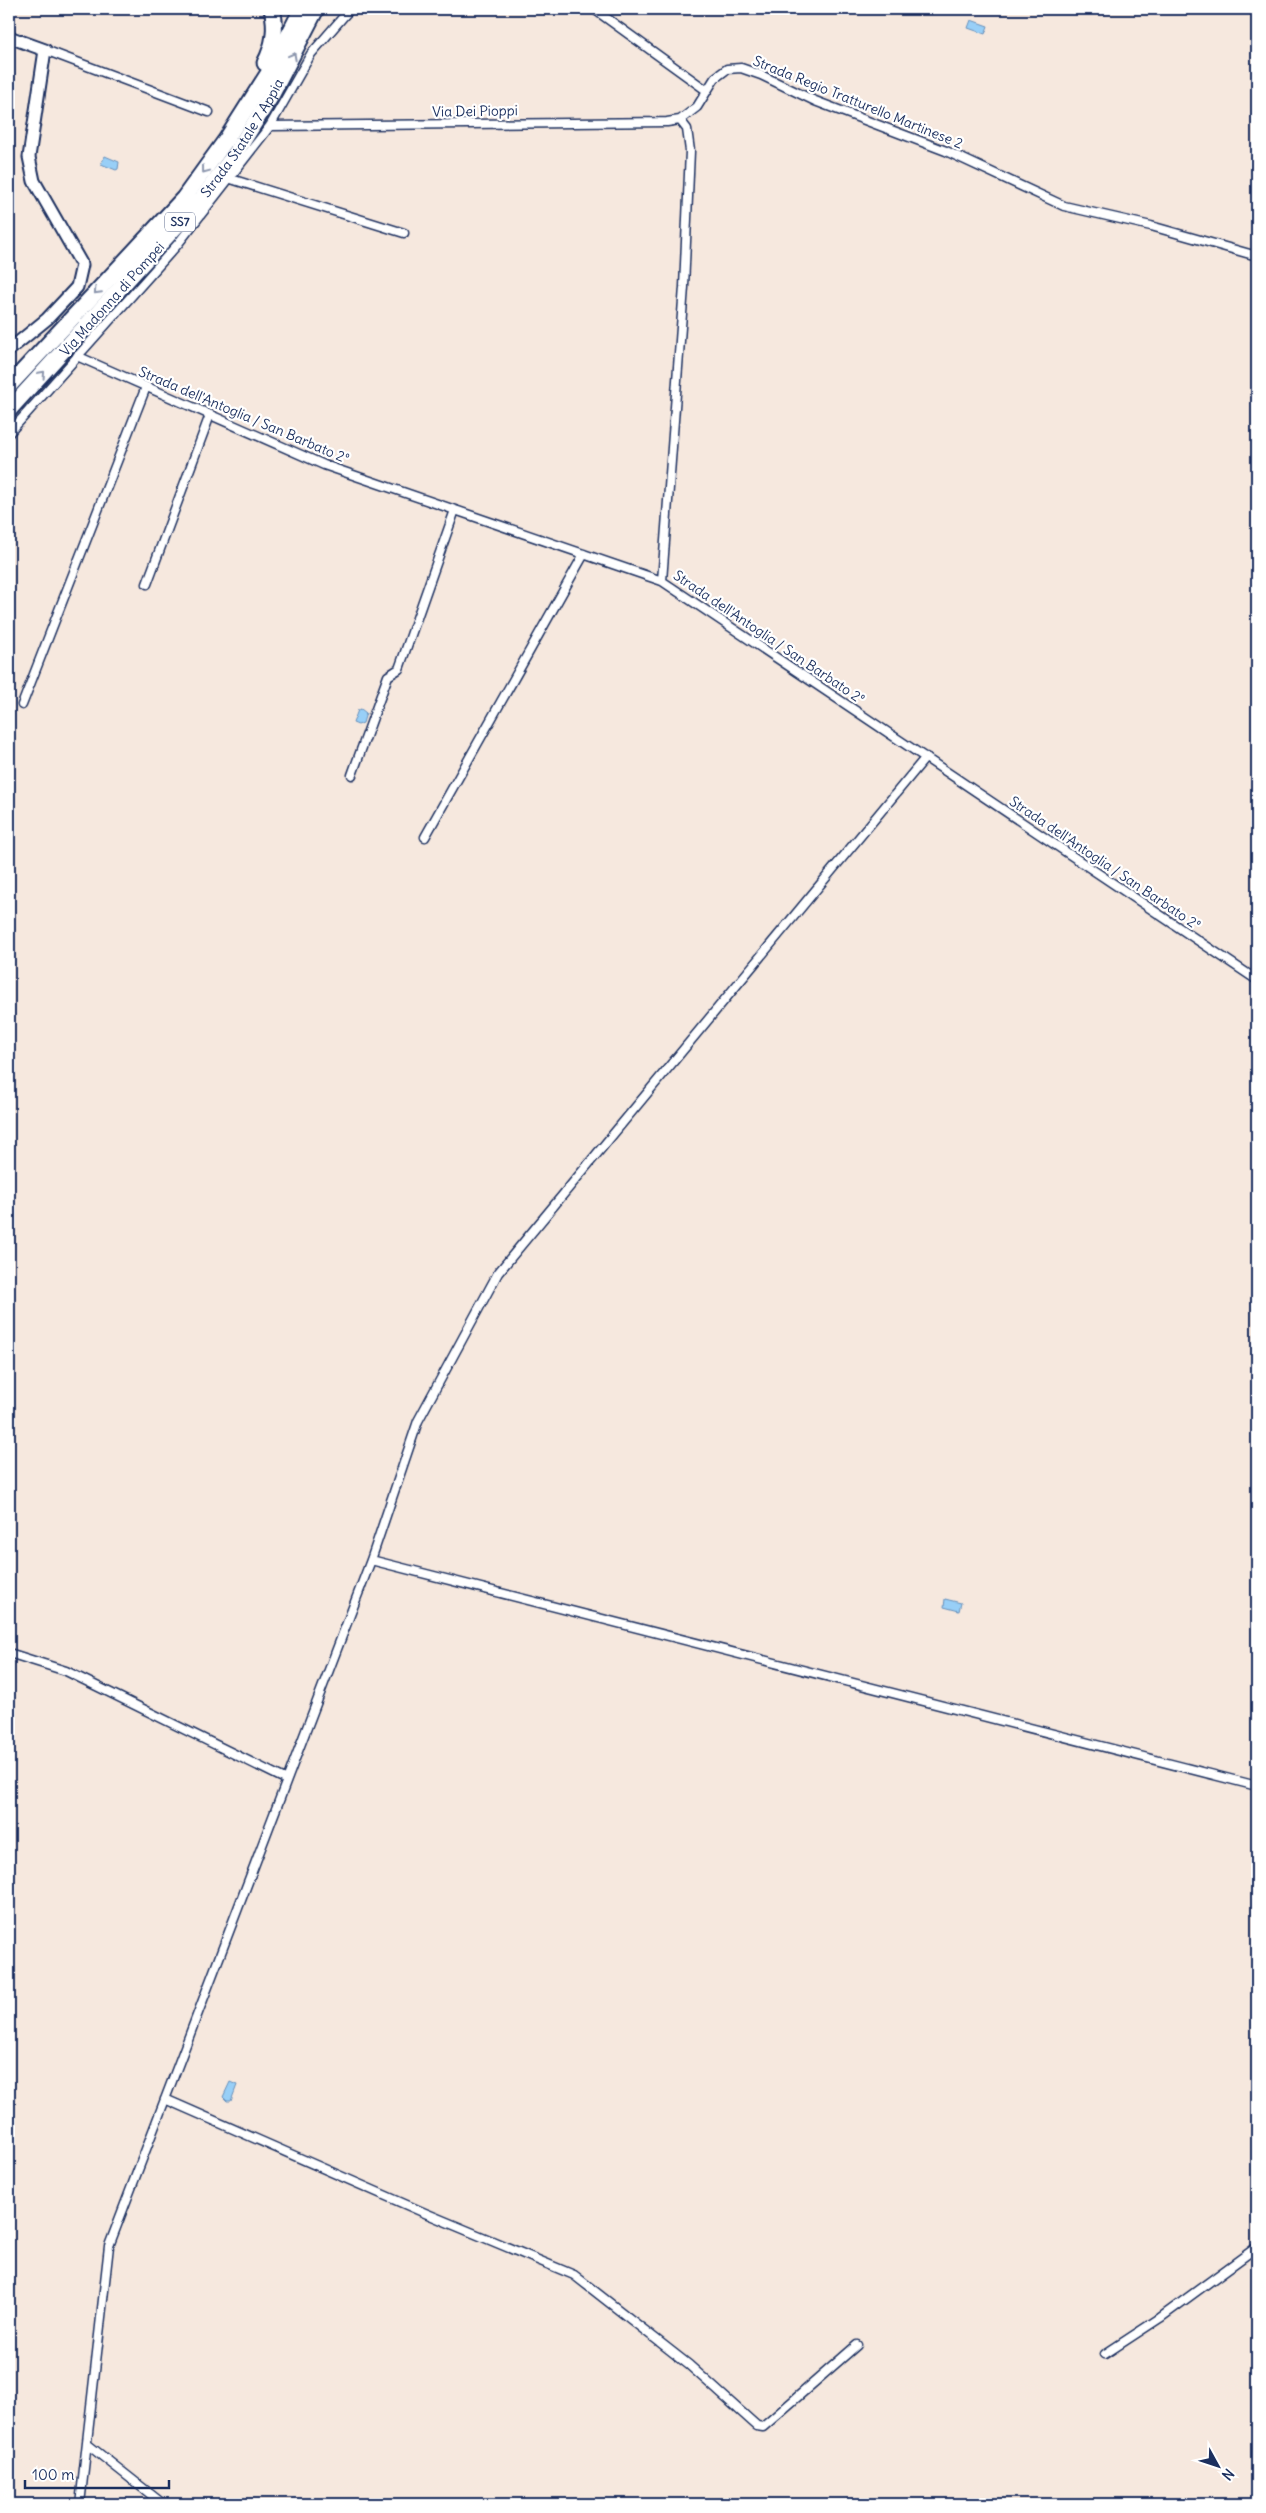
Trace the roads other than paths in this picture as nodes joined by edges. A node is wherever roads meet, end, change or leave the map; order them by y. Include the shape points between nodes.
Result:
1 (272, 9) edge
2 (302, 9) edge
3 (316, 9) edge
4 (350, 9) edge
5 (594, 9) edge
6 (9, 37) edge
7 (45, 50) junction
8 (706, 90) junction
9 (209, 112) dead end
10 (680, 120) junction
11 (270, 126) junction
12 (226, 140) junction
13 (230, 179) junction
14 (404, 233) dead end
15 (1257, 256) edge
16 (9, 350) edge
17 (77, 356) junction
18 (9, 386) edge
19 (146, 387) junction
20 (9, 410) edge
21 (210, 415) junction
22 (9, 433) edge
23 (456, 510) junction
24 (584, 554) junction
25 (662, 581) junction
26 (147, 584) dead end
27 (22, 705) dead end
28 (926, 757) junction
29 (352, 775) dead end
30 (425, 838) dead end
31 (1257, 980) edge
32 (371, 1560) junction
33 (9, 1653) edge
34 (287, 1780) junction
35 (1257, 1786) edge
36 (165, 2099) junction
37 (1257, 2248) edge
38 (857, 2345) dead end
39 (1105, 2354) dead end
40 (87, 2444) junction
41 (80, 2504) edge
42 (163, 2504) edge

1 - 12 highway via 275,28 270,54 236,114
2 - 12 highway, Strada Statale 7 Appia / SS7 via 272,66
20 -> 3 highway, Strada Statale 7 Appia / SS7 via 202,198 266,104
4 - 11 street, Via Madonna di Pompei via 311,54
5 - 8 street
6 - 7 street
7 - 9 street
7 - 16 street via 29,157 34,181 82,265 77,287 47,319
8 - 10 street, Strada Regio Tratturello Martinese 2 via 697,106
8 - 15 street, Strada Regio Tratturello Martinese 2 via 727,69 742,68 815,101 946,151 1064,206
10 - 11 street, Via Dei Pioppi
10 - 25 street via 689,139 689,170 684,286
11 - 13 street, Via Madonna di Pompei
12 -> 18 highway, Strada Statale 7 Appia / SS7 via 184,198
13 - 14 street
13 - 17 street, Via Madonna di Pompei via 178,246
17 - 19 street, Strada dell'Antoglia / San Barbato 2°
17 - 22 street, Via Madonna di Pompei
19 - 21 street, Strada dell'Antoglia / San Barbato 2°
19 - 27 street
21 - 23 street, Strada dell'Antoglia / San Barbato 2° via 324,466
21 - 26 street
23 - 24 street, Strada dell'Antoglia / San Barbato 2°
23 - 29 street via 399,669 388,676
24 - 25 street, Strada dell'Antoglia / San Barbato 2°
24 - 30 street
25 - 28 street, Strada dell'Antoglia / San Barbato 2°
28 - 31 street, Strada dell'Antoglia / San Barbato 2°
28 - 32 street via 498,1273 418,1421
32 - 34 street
32 - 35 street
33 - 34 street via 66,1671
34 - 36 street
36 - 38 street via 574,2275 689,2365 757,2426 763,2428
36 - 40 street via 109,2246
37 - 39 street
40 - 41 street
40 - 42 street

